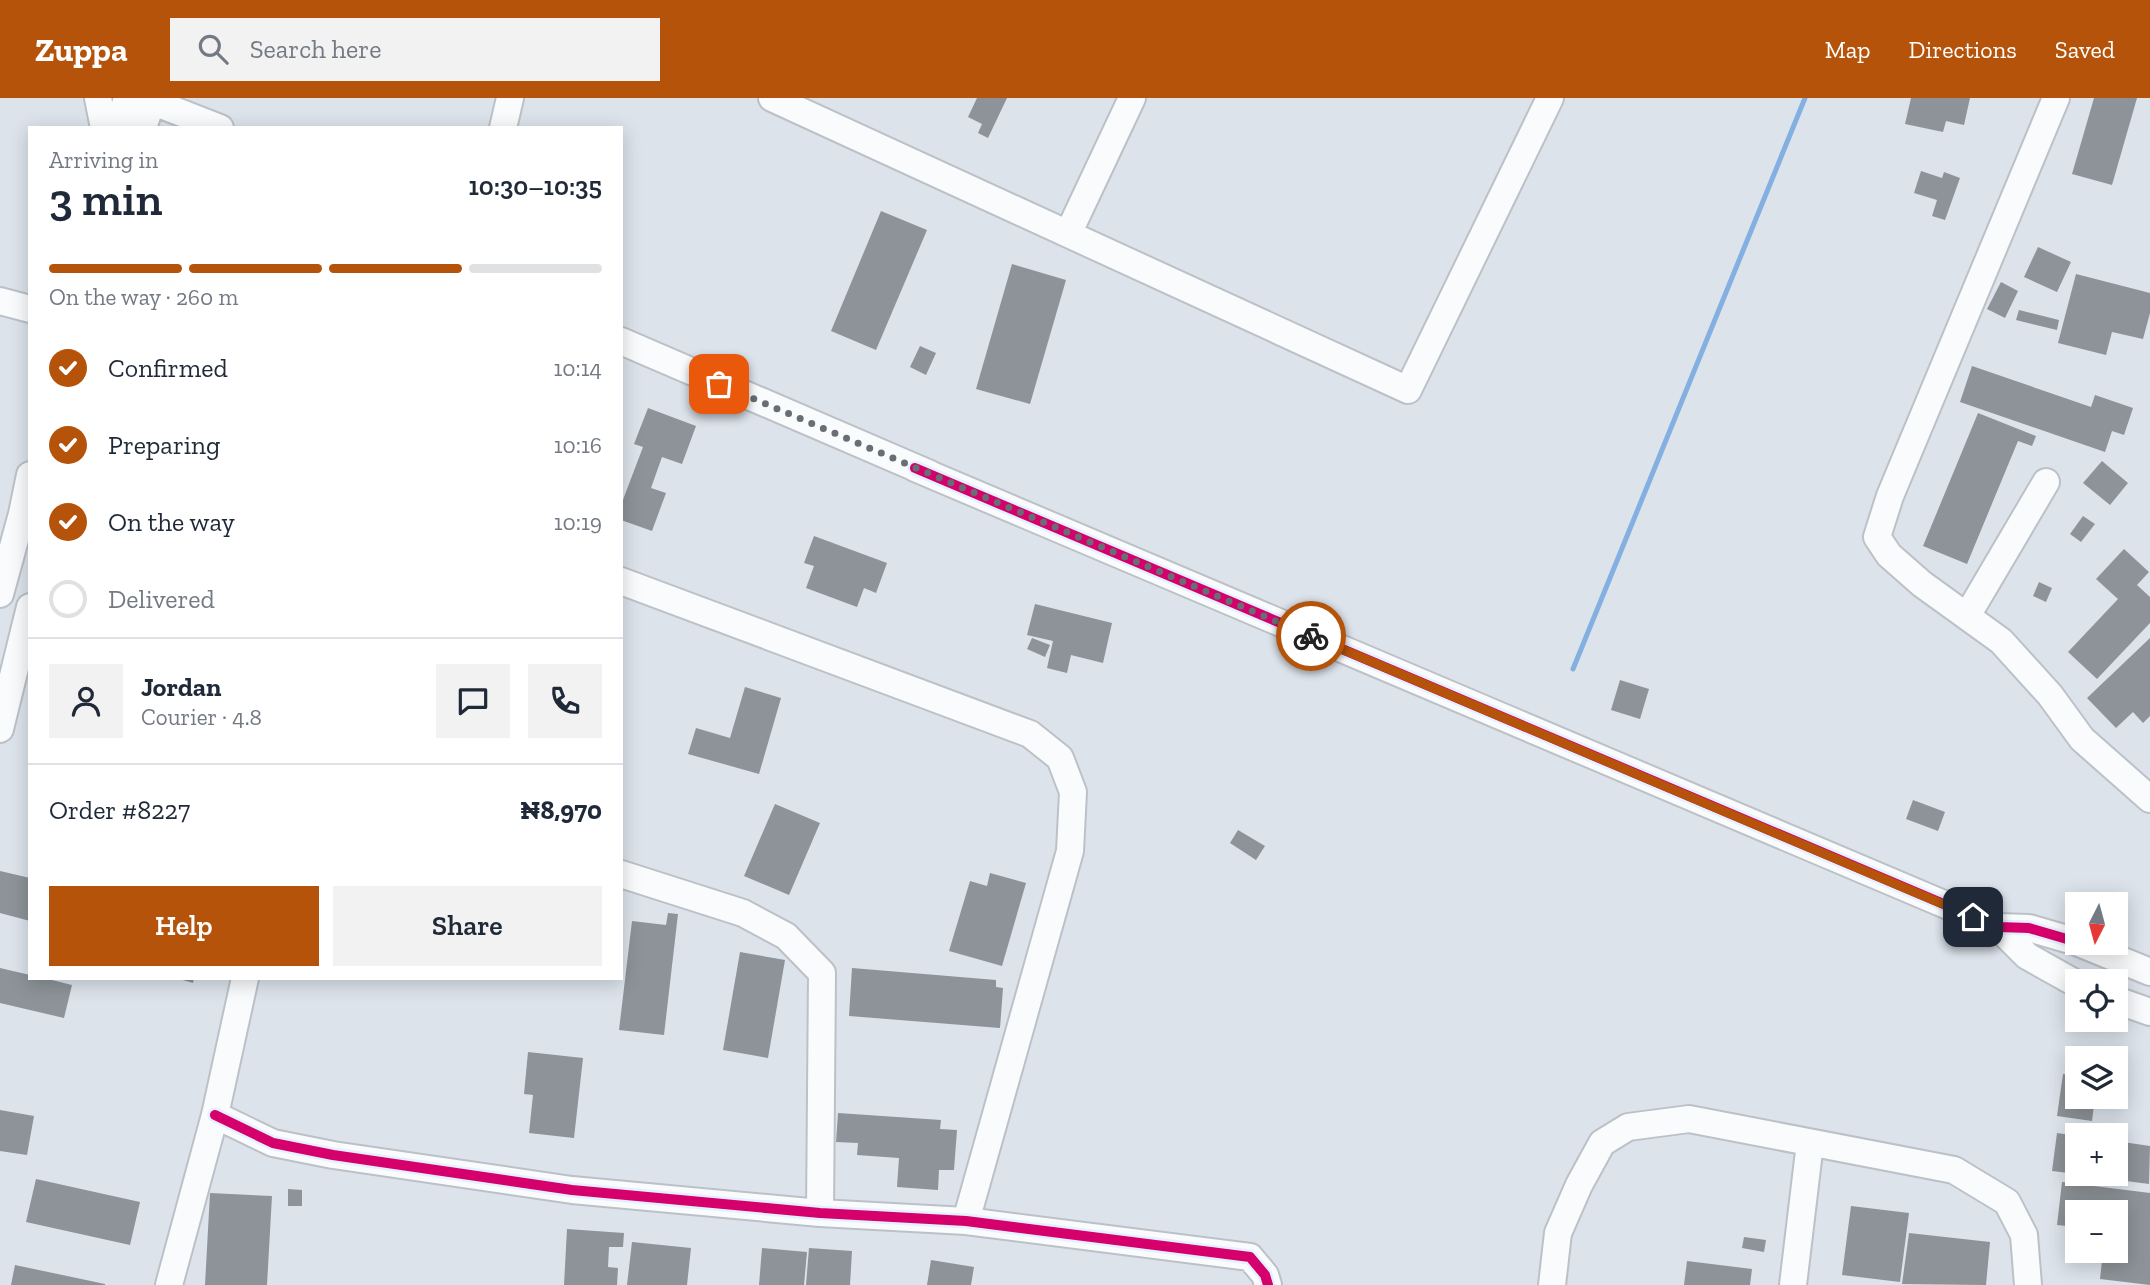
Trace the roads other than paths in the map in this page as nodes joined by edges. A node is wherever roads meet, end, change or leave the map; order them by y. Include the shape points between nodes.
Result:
1 (98, 98) edge
2 (510, 98) edge
3 (1132, 98) edge
4 (1550, 98) edge
5 (2056, 98) edge
6 (140, 99) edge
7 (782, 100) edge
8 (104, 126) edge
9 (120, 126) edge
10 (143, 126) edge
11 (209, 126) edge
12 (503, 126) edge
13 (1068, 234) junction
14 (0, 302) edge
15 (28, 309) edge
16 (623, 342) edge
17 (915, 468) junction
18 (2046, 482) dead end
19 (28, 493) edge
20 (26, 515) edge
21 (1112, 552) dead end
22 (623, 582) edge
23 (0, 594) edge
24 (28, 615) edge
25 (1967, 616) junction
26 (0, 729) edge
27 (2150, 799) edge
28 (623, 875) edge
29 (1998, 927) junction
30 (2065, 939) edge
31 (2110, 956) edge
32 (2150, 972) edge
33 (2065, 977) edge
34 (245, 980) edge
35 (2128, 1004) edge
36 (2150, 1012) edge
37 (215, 1115) junction
38 (1810, 1143) junction
39 (820, 1213) junction
40 (966, 1221) junction
41 (169, 1285) edge
42 (1268, 1285) edge
43 (1552, 1285) edge
44 (1793, 1285) edge
45 (2028, 1285) edge

1 - 8 street
2 - 12 street
3 - 13 street
4 - 13 street via 1408,390
5 - 25 street via 1877,537 1923,584
6 - 9 street
6 - 10 street
6 - 11 street
7 - 13 street
14 - 15 street
16 - 17 street
17 - 21 street
17 - 29 street
18 - 25 street
19 - 20 street
20 - 23 street
22 - 40 street via 1030,734 1060,758 1073,792 1070,851
24 - 26 street
25 - 27 street via 2001,641 2082,739
28 - 39 street via 743,914 786,936 822,973
29 - 30 street via 2029,928
29 - 33 street via 2027,956
31 - 32 street
34 - 37 street
35 - 36 street
37 - 39 street via 273,1143 332,1155 572,1189
37 - 41 street
38 - 43 street via 1689,1119 1628,1127 1602,1143 1578,1185 1558,1233
38 - 44 street
38 - 45 street via 1954,1170 2007,1202 2024,1235
39 - 40 street
40 - 42 street via 1250,1257

